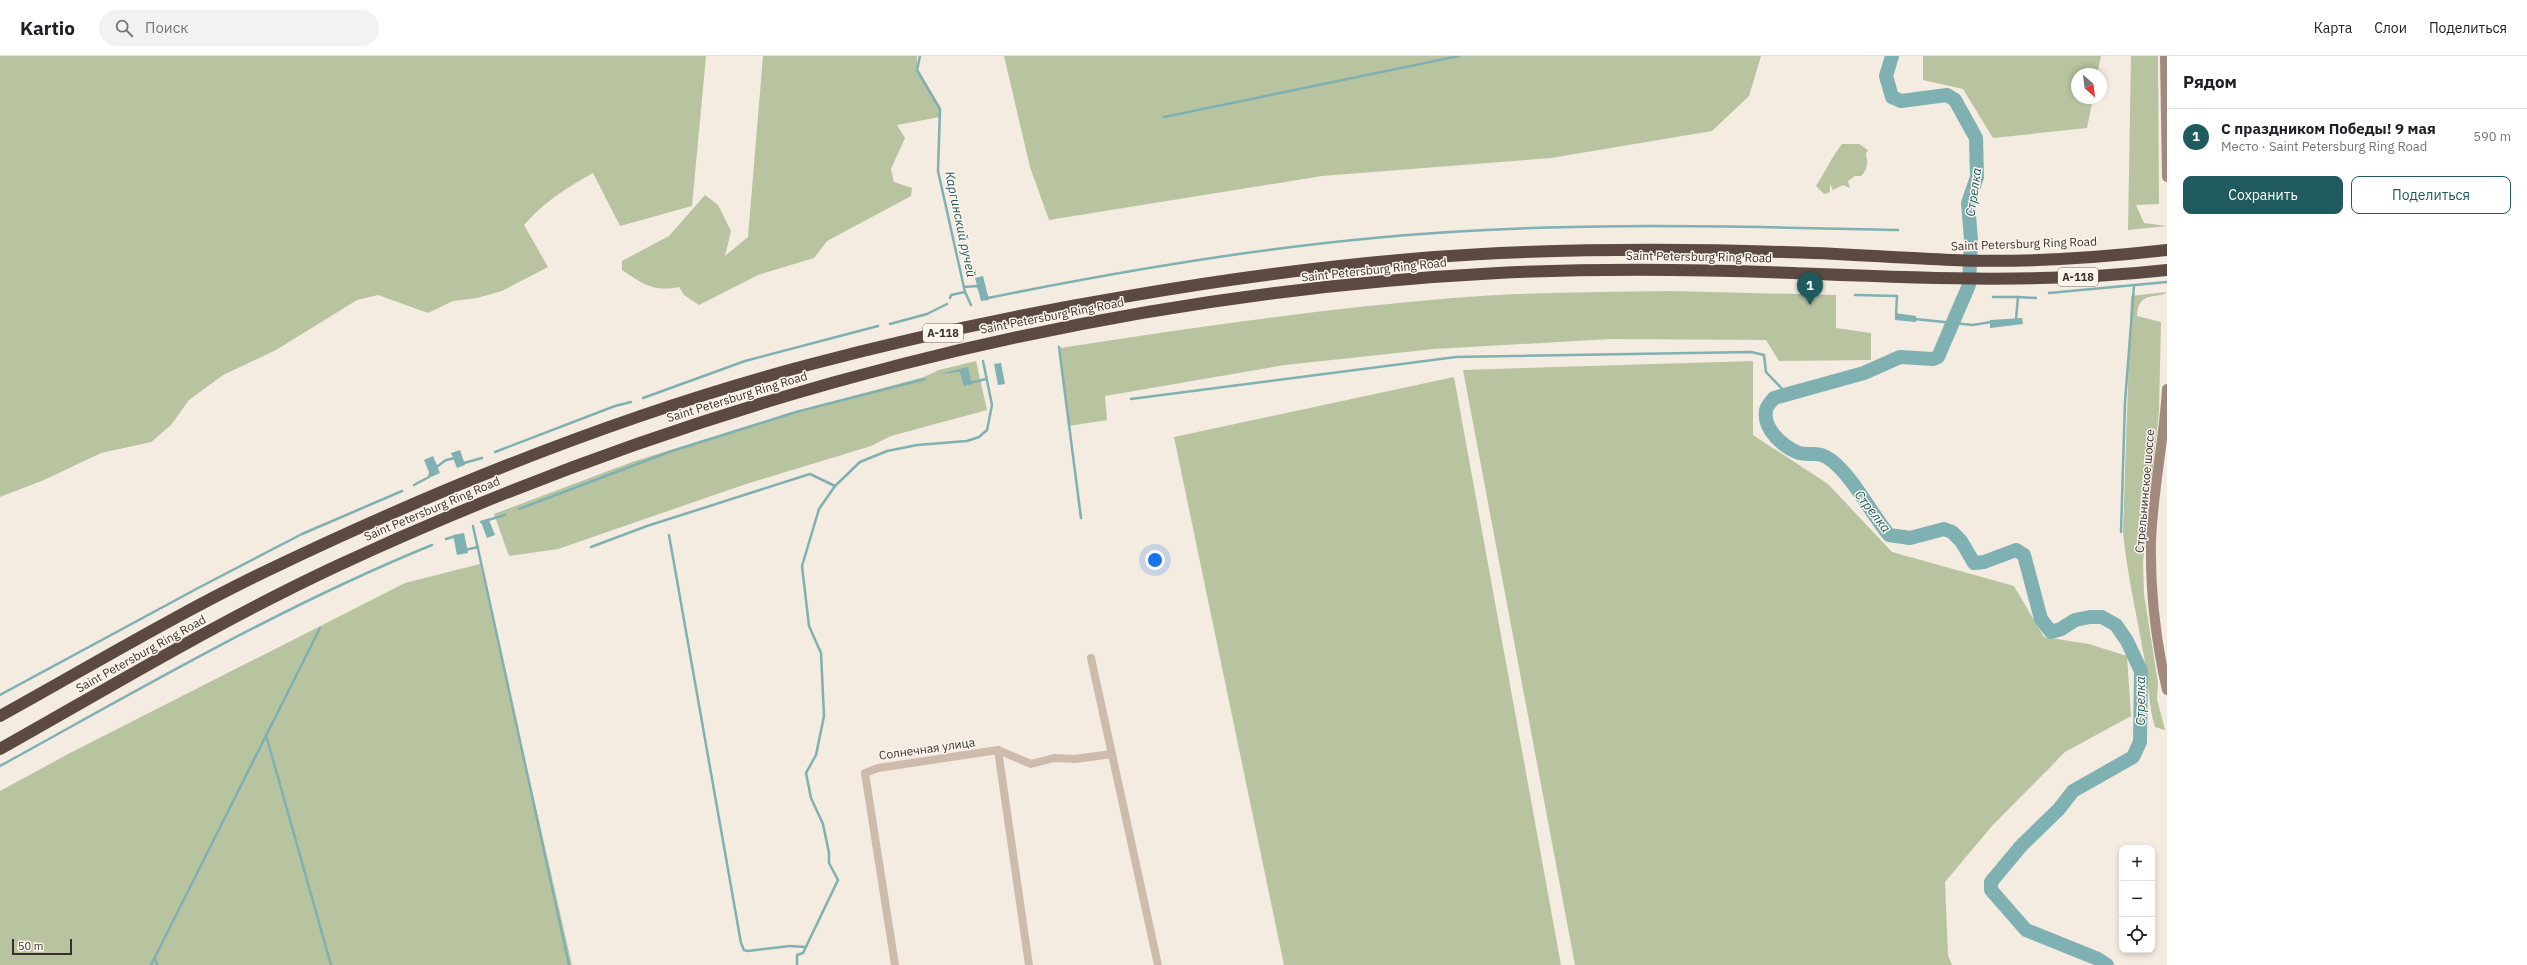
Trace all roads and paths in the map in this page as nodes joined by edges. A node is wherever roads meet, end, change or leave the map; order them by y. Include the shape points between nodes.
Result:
1 (2165, 56) edge
2 (2167, 177) edge
3 (2167, 250) edge
4 (2167, 270) edge
5 (2167, 389) edge
6 (1092, 658) dead end
7 (2167, 690) edge
8 (0, 716) edge
9 (0, 749) edge
10 (998, 750) junction
11 (1112, 754) junction
12 (895, 965) edge
13 (1030, 965) edge
14 (1158, 965) edge

1 - 2 main road
3 - 8 highway, Saint Petersburg Ring Road / А-118 via 1991,260 1658,250 1498,253 1242,277 1072,305 964,328 807,365 712,393 588,435 463,484 254,577
4 - 9 highway, Saint Petersburg Ring Road / А-118 via 2061,278 1988,280 1658,270 1500,273 1395,281 1185,306 969,347 761,402 515,488 337,566 230,621
5 - 7 main road, Стрельнинское шоссе via 2151,541 2154,611
6 - 11 street
10 - 11 street via 1031,764 1054,758 1075,759
10 - 12 street, Солнечная улица via 878,768 864,773
10 - 13 street
11 - 14 street

